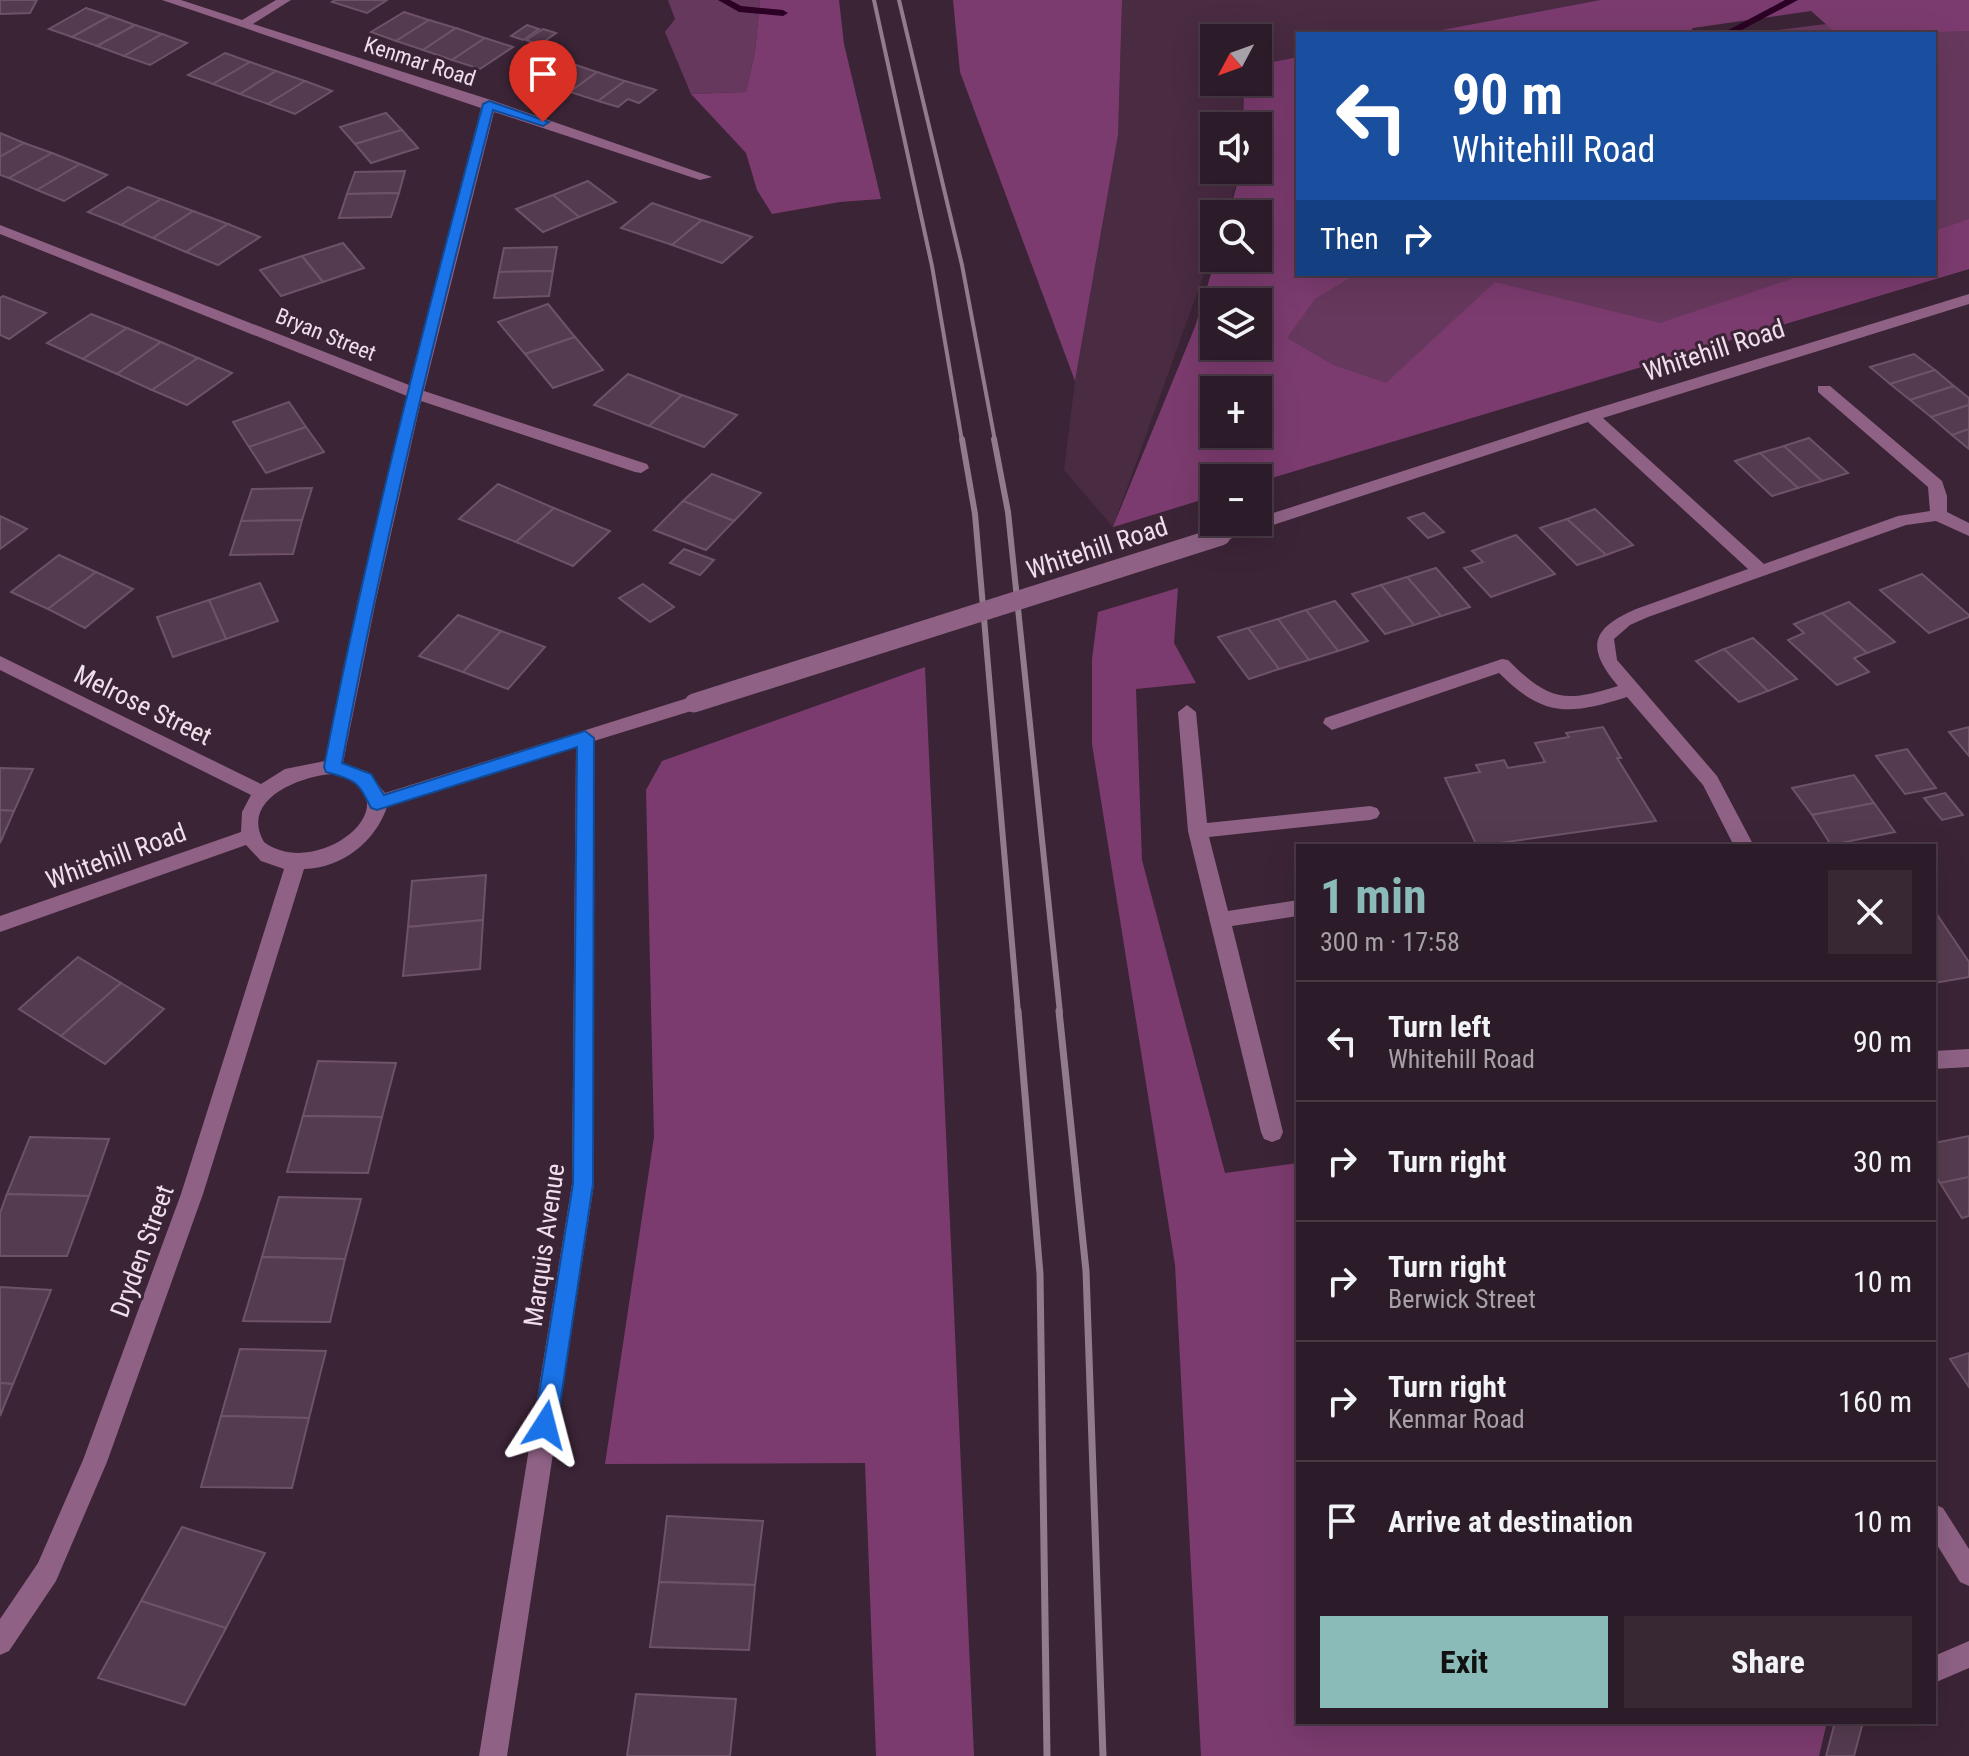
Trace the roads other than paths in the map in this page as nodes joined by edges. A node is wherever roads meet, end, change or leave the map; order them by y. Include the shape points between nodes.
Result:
1 (168, 0) edge
2 (285, 0) edge
3 (244, 24) junction
4 (489, 104) junction
5 (705, 177) dead end
6 (0, 229) edge
7 (1969, 299) edge
8 (1824, 389) dead end
9 (417, 394) junction
10 (1591, 416) junction
11 (641, 468) dead end
12 (1938, 515) junction
13 (1969, 530) edge
14 (1759, 569) junction
15 (0, 662) edge
16 (1631, 689) junction
17 (1187, 712) dead end
18 (1332, 723) dead end
19 (585, 738) junction
20 (333, 767) junction
21 (263, 793) junction
22 (377, 803) junction
23 (1370, 813) dead end
24 (1198, 831) junction
25 (250, 836) junction
26 (1743, 844) edge
27 (296, 862) junction
28 (1296, 908) edge
29 (1219, 920) junction
30 (0, 924) edge
31 (1969, 1058) edge
32 (1936, 1060) edge
33 (1272, 1132) dead end
34 (1936, 1520) edge
35 (1969, 1573) edge
36 (0, 1642) edge
37 (1969, 1654) edge
38 (1936, 1669) edge
39 (493, 1756) edge

1 - 3 street, Kenmar Road
2 - 3 street
3 - 4 street, Kenmar Road
4 - 5 street, Kenmar Road
4 - 9 street
6 - 9 street, Bryan Street
7 - 10 street, Whitehill Road
8 - 12 street via 1936,485
9 - 11 street, Bryan Street
9 - 20 street via 358,632
10 - 14 street
10 - 19 street, Whitehill Road, bridge
12 - 13 street
12 - 14 street via 1904,520
14 - 16 street via 1642,613 1605,637 1608,662
15 - 21 street, Melrose Street
16 - 18 street via 1583,704 1551,704 1527,692 1502,665
16 - 26 street via 1710,781
17 - 24 street
19 - 22 street, Whitehill Road
19 - 39 street, Marquis Avenue via 583,1184
20 - 21 street via 295,772
20 - 22 street via 365,779
21 - 25 street via 253,806
22 - 27 street via 375,818 353,845 316,861
23 - 24 street
24 - 29 street
25 - 27 street via 266,854
25 - 30 street, Whitehill Road
27 - 36 street, Dryden Street via 192,1194 95,1462 47,1572
28 - 29 street
29 - 33 street
31 - 32 street
34 - 35 street
37 - 38 street

